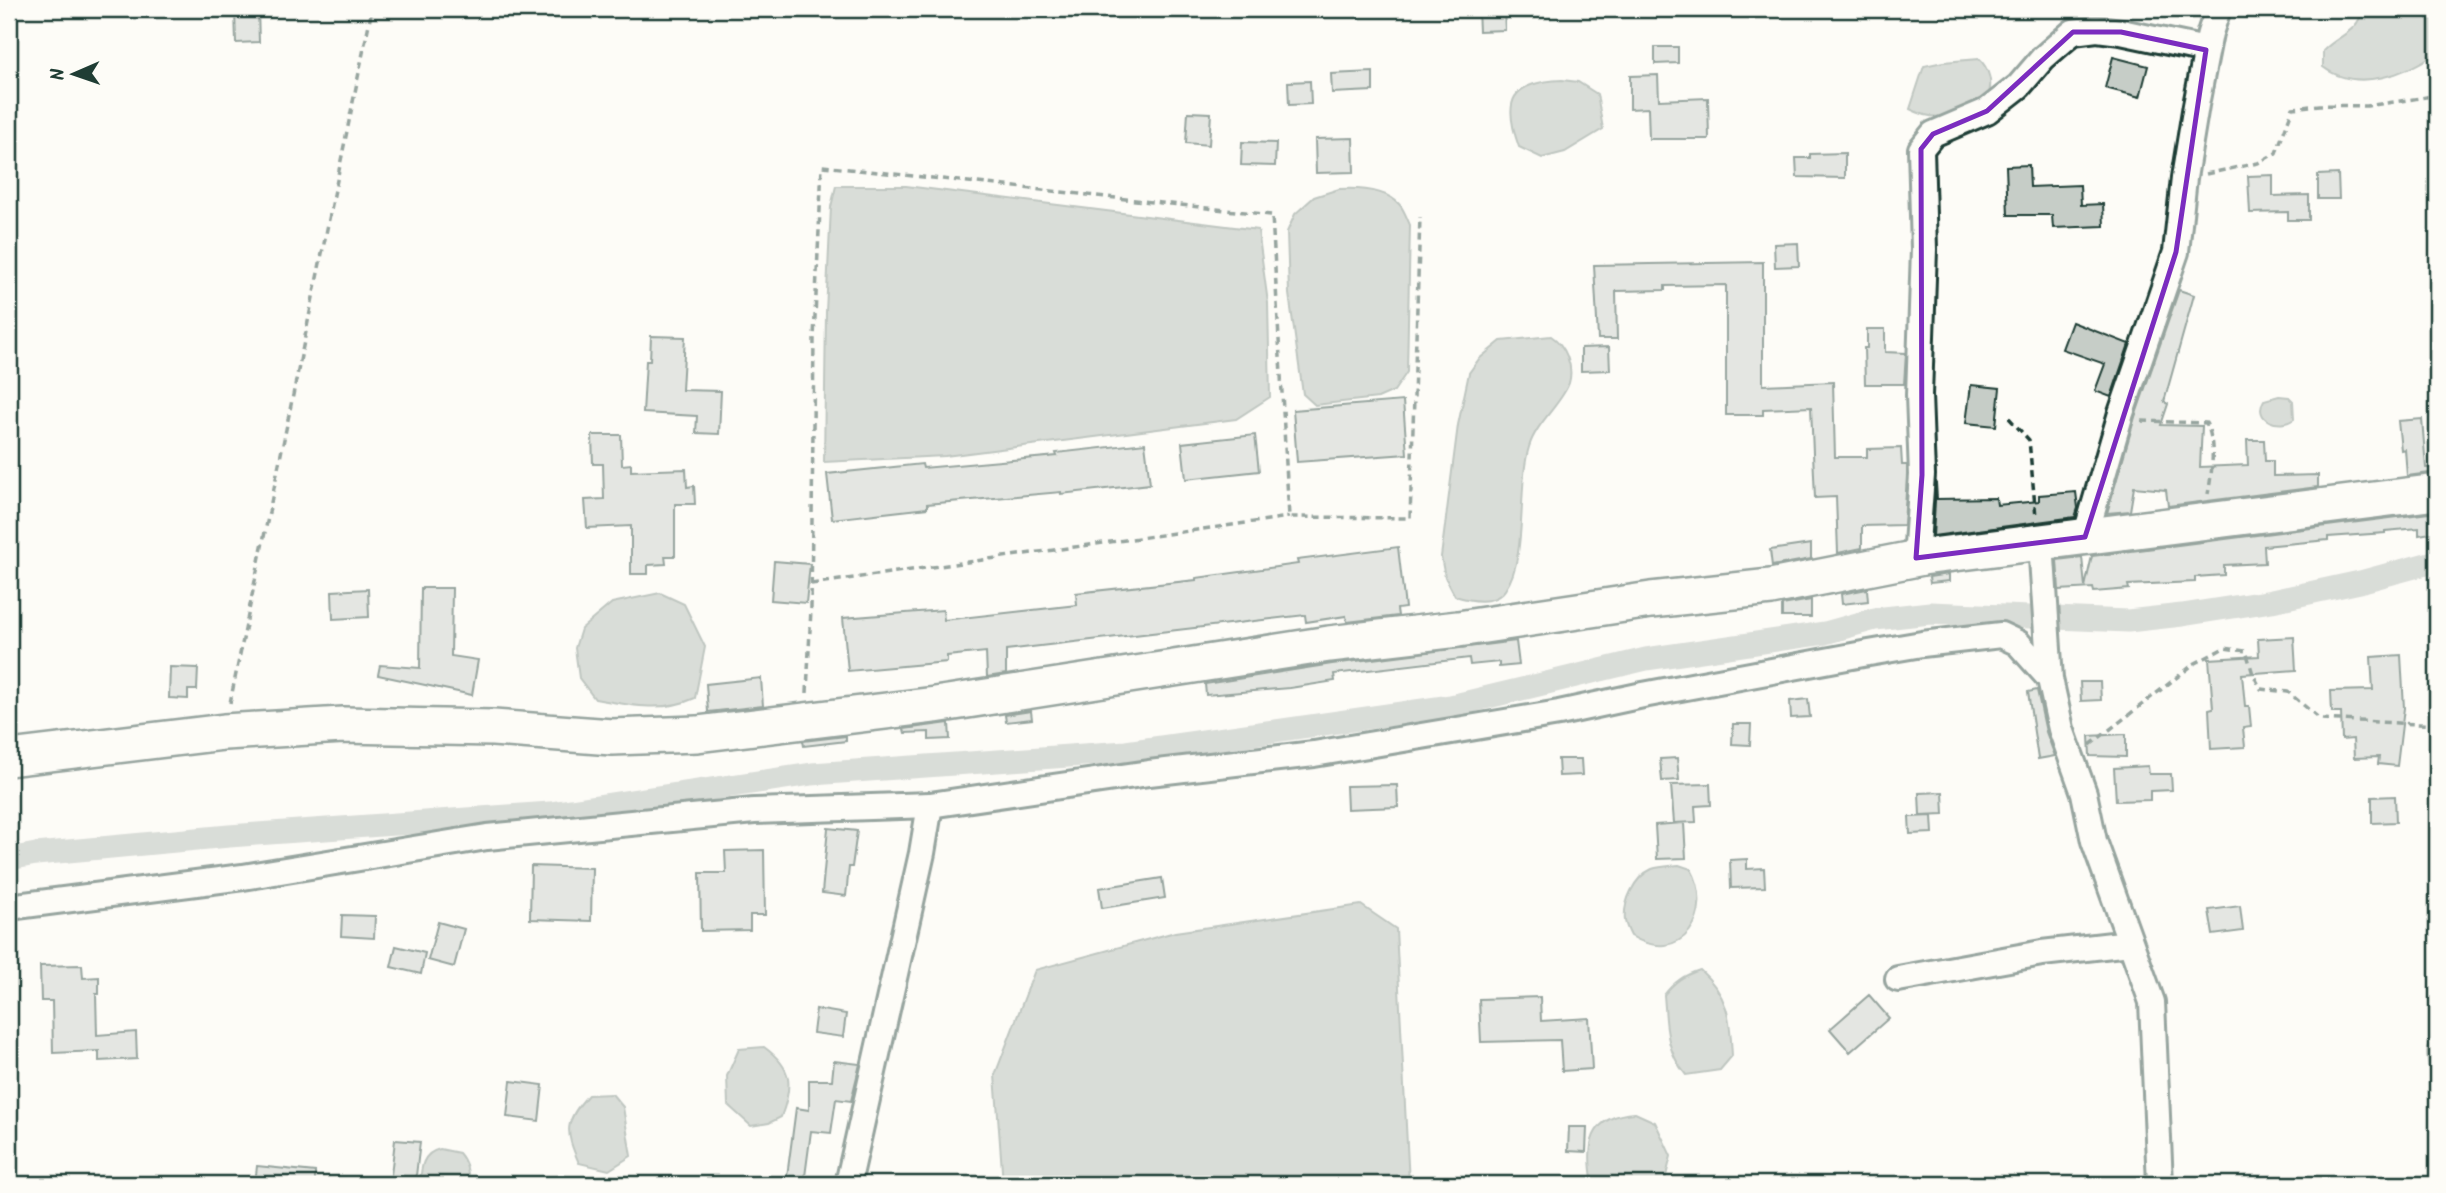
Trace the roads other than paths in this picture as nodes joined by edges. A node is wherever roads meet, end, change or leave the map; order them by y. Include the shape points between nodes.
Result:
1 (2218, 9) edge
2 (2206, 50) junction
3 (2437, 492) edge
4 (2085, 537) junction
5 (2040, 543) junction
6 (1916, 558) junction
7 (2050, 679) junction
8 (9, 758) edge
9 (930, 805) junction
10 (9, 907) edge
11 (2130, 943) junction
12 (1898, 979) dead end
13 (848, 1184) edge
14 (2160, 1184) edge

1 - 2 street
2 - 4 street via 2175,253
2 - 6 street via 2121,32 2073,32 1987,111 1933,134 1921,149 1922,475
3 - 4 street
4 - 5 street
5 - 6 street
5 - 7 street
6 - 8 street via 1771,587 1329,644 936,705 697,734 612,737 493,728 343,725 224,732
7 - 9 street via 2018,643 2001,635 1988,636 1863,654 1439,735
7 - 11 street via 2094,841
9 - 10 street via 754,811 487,838 243,877
9 - 13 street
11 - 12 street via 2042,953
11 - 14 street via 2152,1002

